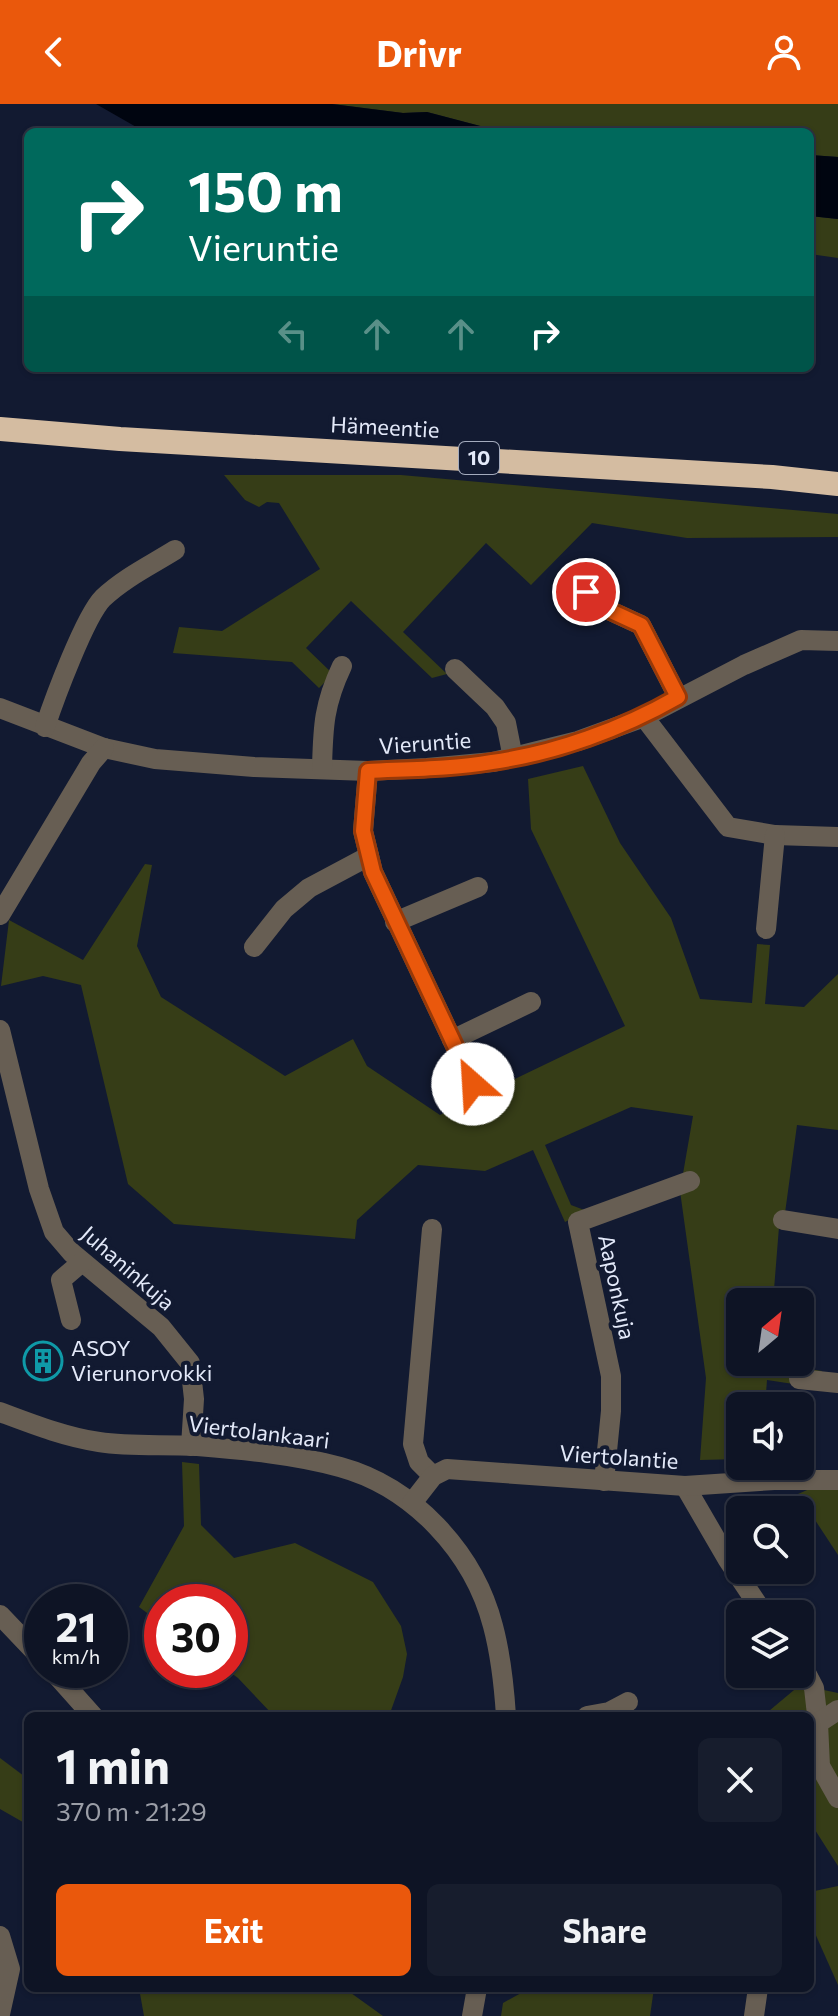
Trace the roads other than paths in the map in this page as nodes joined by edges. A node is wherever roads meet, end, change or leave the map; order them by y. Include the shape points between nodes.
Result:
1 (0, 429) edge
2 (120, 439) junction
3 (0, 443) edge
4 (838, 484) edge
5 (175, 550) dead end
6 (570, 577) dead end
7 (838, 641) edge
8 (342, 666) dead end
9 (455, 669) dead end
10 (678, 697) junction
11 (0, 708) edge
12 (644, 717) junction
13 (45, 727) junction
14 (104, 748) junction
15 (513, 758) junction
16 (322, 768) junction
17 (368, 771) junction
18 (775, 835) junction
19 (838, 837) edge
20 (369, 856) junction
21 (478, 887) dead end
22 (0, 915) edge
23 (395, 922) junction
24 (766, 929) dead end
25 (254, 947) dead end
26 (531, 1002) dead end
27 (0, 1030) edge
28 (452, 1040) junction
29 (473, 1084) dead end
30 (690, 1181) dead end
31 (783, 1220) dead end
32 (432, 1229) dead end
33 (838, 1229) edge
34 (82, 1262) junction
35 (71, 1320) dead end
36 (799, 1379) dead end
37 (838, 1383) edge
38 (0, 1412) edge
39 (191, 1446) junction
40 (433, 1476) junction
41 (838, 1480) edge
42 (604, 1481) junction
43 (685, 1486) junction
44 (412, 1503) junction
45 (755, 1600) edge
46 (0, 1615) edge
47 (24, 1640) edge
48 (68, 1688) edge
49 (814, 1688) edge
50 (628, 1702) dead end
51 (838, 1710) edge
52 (89, 1712) edge
53 (506, 1712) edge
54 (609, 1712) edge
55 (818, 1723) junction
56 (838, 1798) edge
57 (0, 1936) edge
58 (476, 1992) edge
59 (757, 1992) edge
60 (0, 2014) edge
61 (472, 2016) edge
62 (754, 2016) edge

1 - 2 highway, Hämeentie / 10
2 - 3 highway, Hämeentie / 10 via 73,446
2 - 4 highway, Hämeentie / 10
5 - 13 street via 101,600
6 - 10 street via 602,607 641,625
7 - 10 street, Vieruntie via 801,640
8 - 16 street via 323,719
9 - 15 street via 506,723
10 - 12 street, Vieruntie
11 - 13 street, Vieruntie
12 - 15 street, Vieruntie
12 - 18 street via 728,827
13 - 14 street, Vieruntie
14 - 16 street, Vieruntie via 155,759
14 - 22 street
15 - 17 street, Vieruntie
16 - 17 street, Vieruntie
17 - 20 street via 363,831
18 - 19 street
18 - 24 street
20 - 23 street
20 - 25 street via 309,888
21 - 23 street
23 - 28 street
26 - 28 street
27 - 34 street, Juhaninkuja via 54,1232
28 - 29 street
30 - 42 street, Aaponkuja via 578,1222 611,1376
31 - 33 street
32 - 40 street via 413,1444 419,1462
34 - 35 street via 61,1280
34 - 39 street, Juhaninkuja via 161,1327 190,1363
36 - 37 street
38 - 39 street, Viertolankaari via 99,1442
39 - 44 street, Viertolankaari via 264,1452 343,1468
40 - 42 street, Viertolantie via 447,1469
40 - 44 street
41 - 43 street, Viertolantie
42 - 43 street, Viertolantie
43 - 45 street
44 - 53 street, Viertolankaari via 447,1536 473,1577 493,1623
46 - 47 street
48 - 52 street
49 - 55 street
50 - 54 street
51 - 55 street
55 - 56 street via 820,1766
57 - 60 street via 10,1969
58 - 61 street
59 - 62 street

